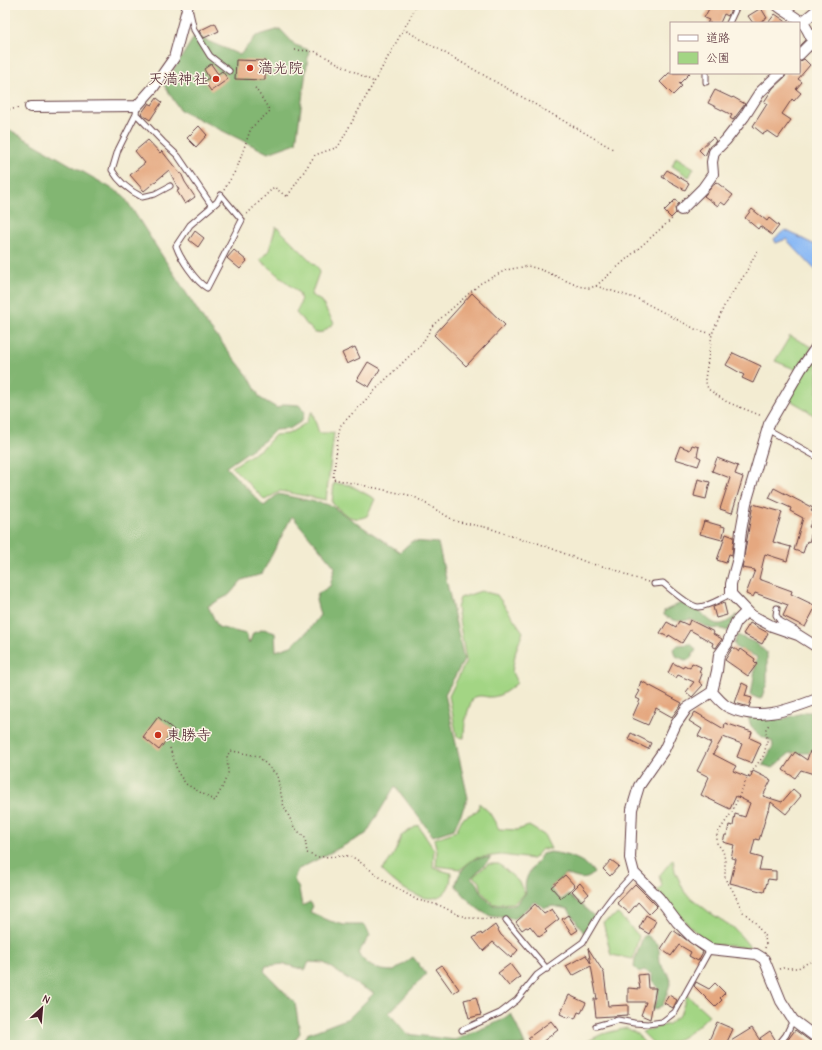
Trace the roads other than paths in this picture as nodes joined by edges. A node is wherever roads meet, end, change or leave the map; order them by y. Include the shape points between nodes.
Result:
1 (188, 5) edge
2 (739, 5) edge
3 (778, 5) edge
4 (817, 10) edge
5 (729, 22) edge
6 (800, 22) edge
7 (801, 23) joint
8 (814, 45) edge
9 (800, 54) edge
10 (229, 71) dead end
11 (706, 74) edge
12 (779, 74) edge
13 (706, 82) dead end
14 (30, 107) road end
15 (137, 110) junction
16 (170, 186) dead end
17 (212, 206) junction
18 (681, 210) road end
19 (817, 346) edge
20 (769, 424) junction
21 (817, 457) edge
22 (654, 584) road end
23 (731, 594) junction
24 (777, 608) dead end
25 (747, 611) junction
26 (798, 635) junction
27 (817, 647) edge
28 (712, 692) junction
29 (817, 699) edge
30 (634, 873) junction
31 (506, 920) road end
32 (710, 949) junction
33 (547, 969) junction
34 (793, 1020) junction
35 (596, 1026) dead end
36 (462, 1030) dead end
37 (817, 1038) edge
38 (778, 1045) edge

1 - 10 lane via 194,30 210,56
1 - 15 street via 174,58
2 - 5 lane
3 - 6 street
4 - 7 street
7 - 8 street via 806,27
8 - 9 street
11 - 13 lane
12 - 18 street via 760,92 744,117 714,152 713,174
14 - 15 street
15 - 16 lane via 118,150 112,170 132,192 142,197
15 - 17 lane via 178,156
17 - 17 lane via 222,195 242,220 207,288 200,285 176,246 190,226
19 - 20 street
20 - 21 lane
20 - 23 street via 746,503 738,558 730,584
22 - 23 lane via 663,583 696,607
23 - 25 street
24 - 26 lane via 776,616
25 - 26 street via 772,626
25 - 28 street via 736,622 727,644 719,655
26 - 27 street
28 - 29 street via 726,707 768,714
28 - 30 street via 687,708 664,750 639,786 632,809 630,858
30 - 32 street via 659,898 677,922 693,938
30 - 33 lane via 600,913 583,942
31 - 33 lane
32 - 34 street via 756,954 764,959 781,1002
32 - 35 lane via 675,1012 662,1022 648,1024 618,1020
33 - 36 lane via 537,975 516,1000 500,1013
34 - 37 street
34 - 38 lane

